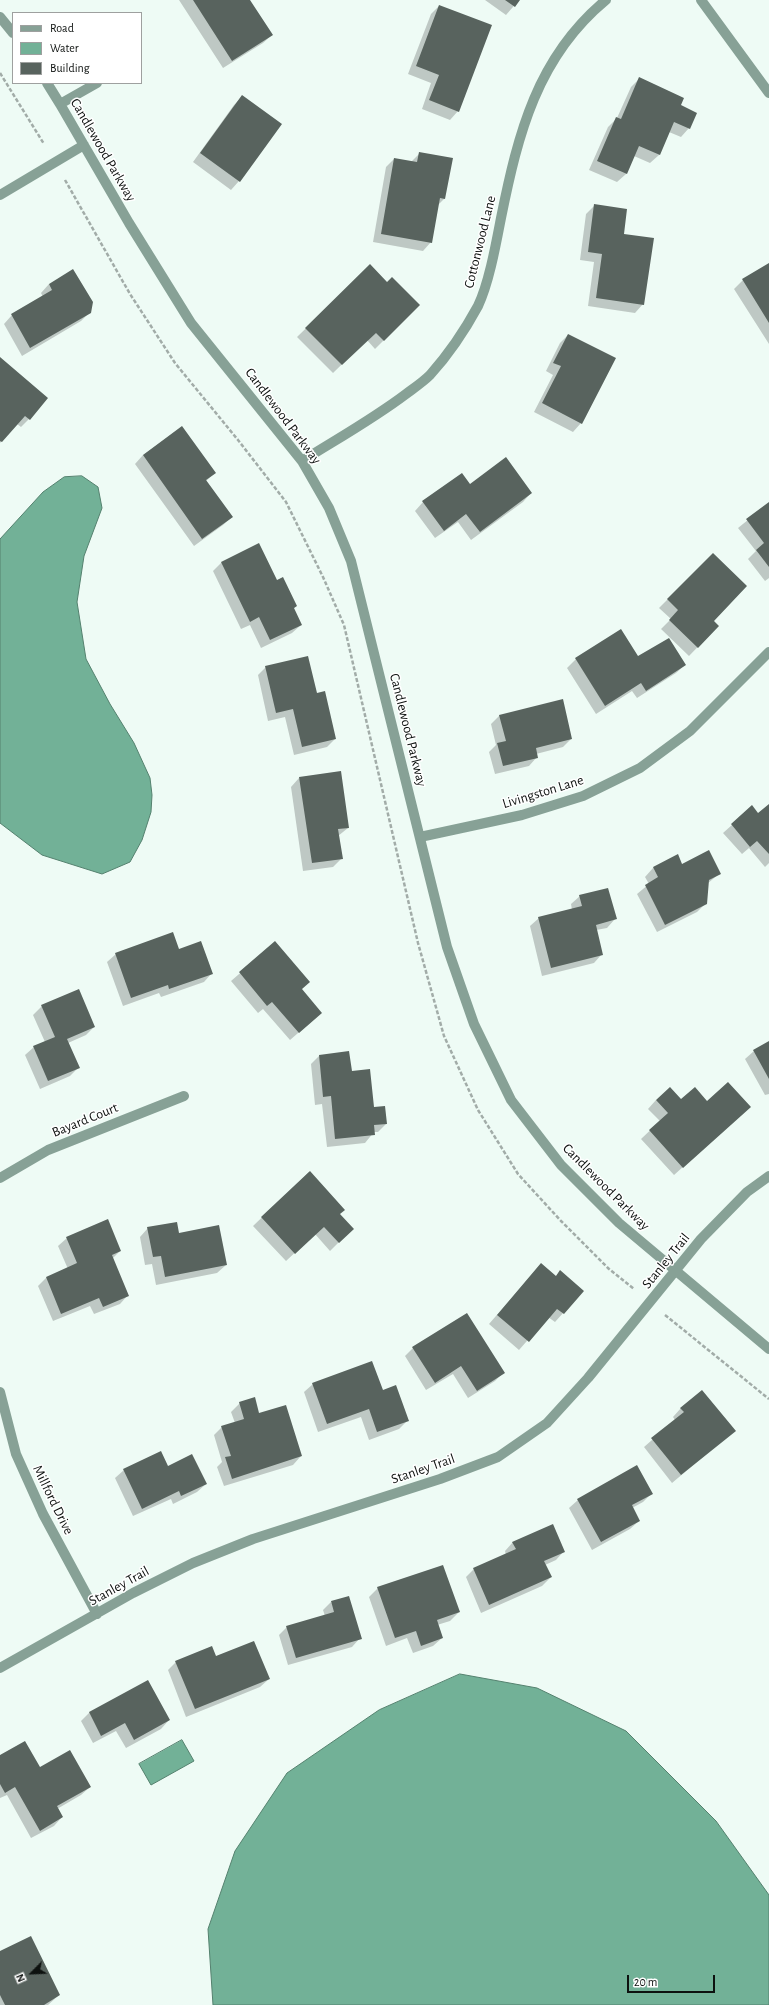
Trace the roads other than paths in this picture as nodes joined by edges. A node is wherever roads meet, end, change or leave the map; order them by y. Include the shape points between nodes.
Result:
1 (606, 0) edge
2 (701, 0) edge
3 (0, 17) edge
4 (12, 32) edge
5 (47, 84) edge
6 (95, 84) edge
7 (769, 93) edge
8 (60, 104) junction
9 (84, 145) junction
10 (0, 195) edge
11 (302, 461) junction
12 (769, 652) edge
13 (420, 837) junction
14 (184, 1096) dead end
15 (769, 1176) edge
16 (0, 1178) edge
17 (676, 1270) junction
18 (769, 1349) edge
19 (0, 1392) edge
20 (98, 1614) junction
21 (0, 1668) edge

1 - 11 street, Cottonwood Lane via 594,10 557,53 530,105 513,159 492,261 481,298 456,341 429,376 394,403
2 - 7 street
3 - 4 street
5 - 8 street, Candlewood Parkway
6 - 8 street
8 - 9 street, Candlewood Parkway
9 - 10 street
9 - 11 street, Candlewood Parkway via 191,322
11 - 13 street, Candlewood Parkway via 329,508 351,561
12 - 13 street, Livingston Lane via 690,731 640,768 584,796 522,815
13 - 17 street, Candlewood Parkway via 447,947 474,1024 512,1100 561,1165 619,1223
14 - 16 street, Bayard Court via 48,1150
15 - 17 street, Stanley Trail via 747,1192 706,1234
17 - 18 street, Candlewood Parkway
17 - 20 street, Stanley Trail via 588,1378 547,1423 498,1457 440,1479 247,1542 193,1563
19 - 20 street, Millford Drive via 16,1454 43,1514
20 - 21 street, Stanley Trail

